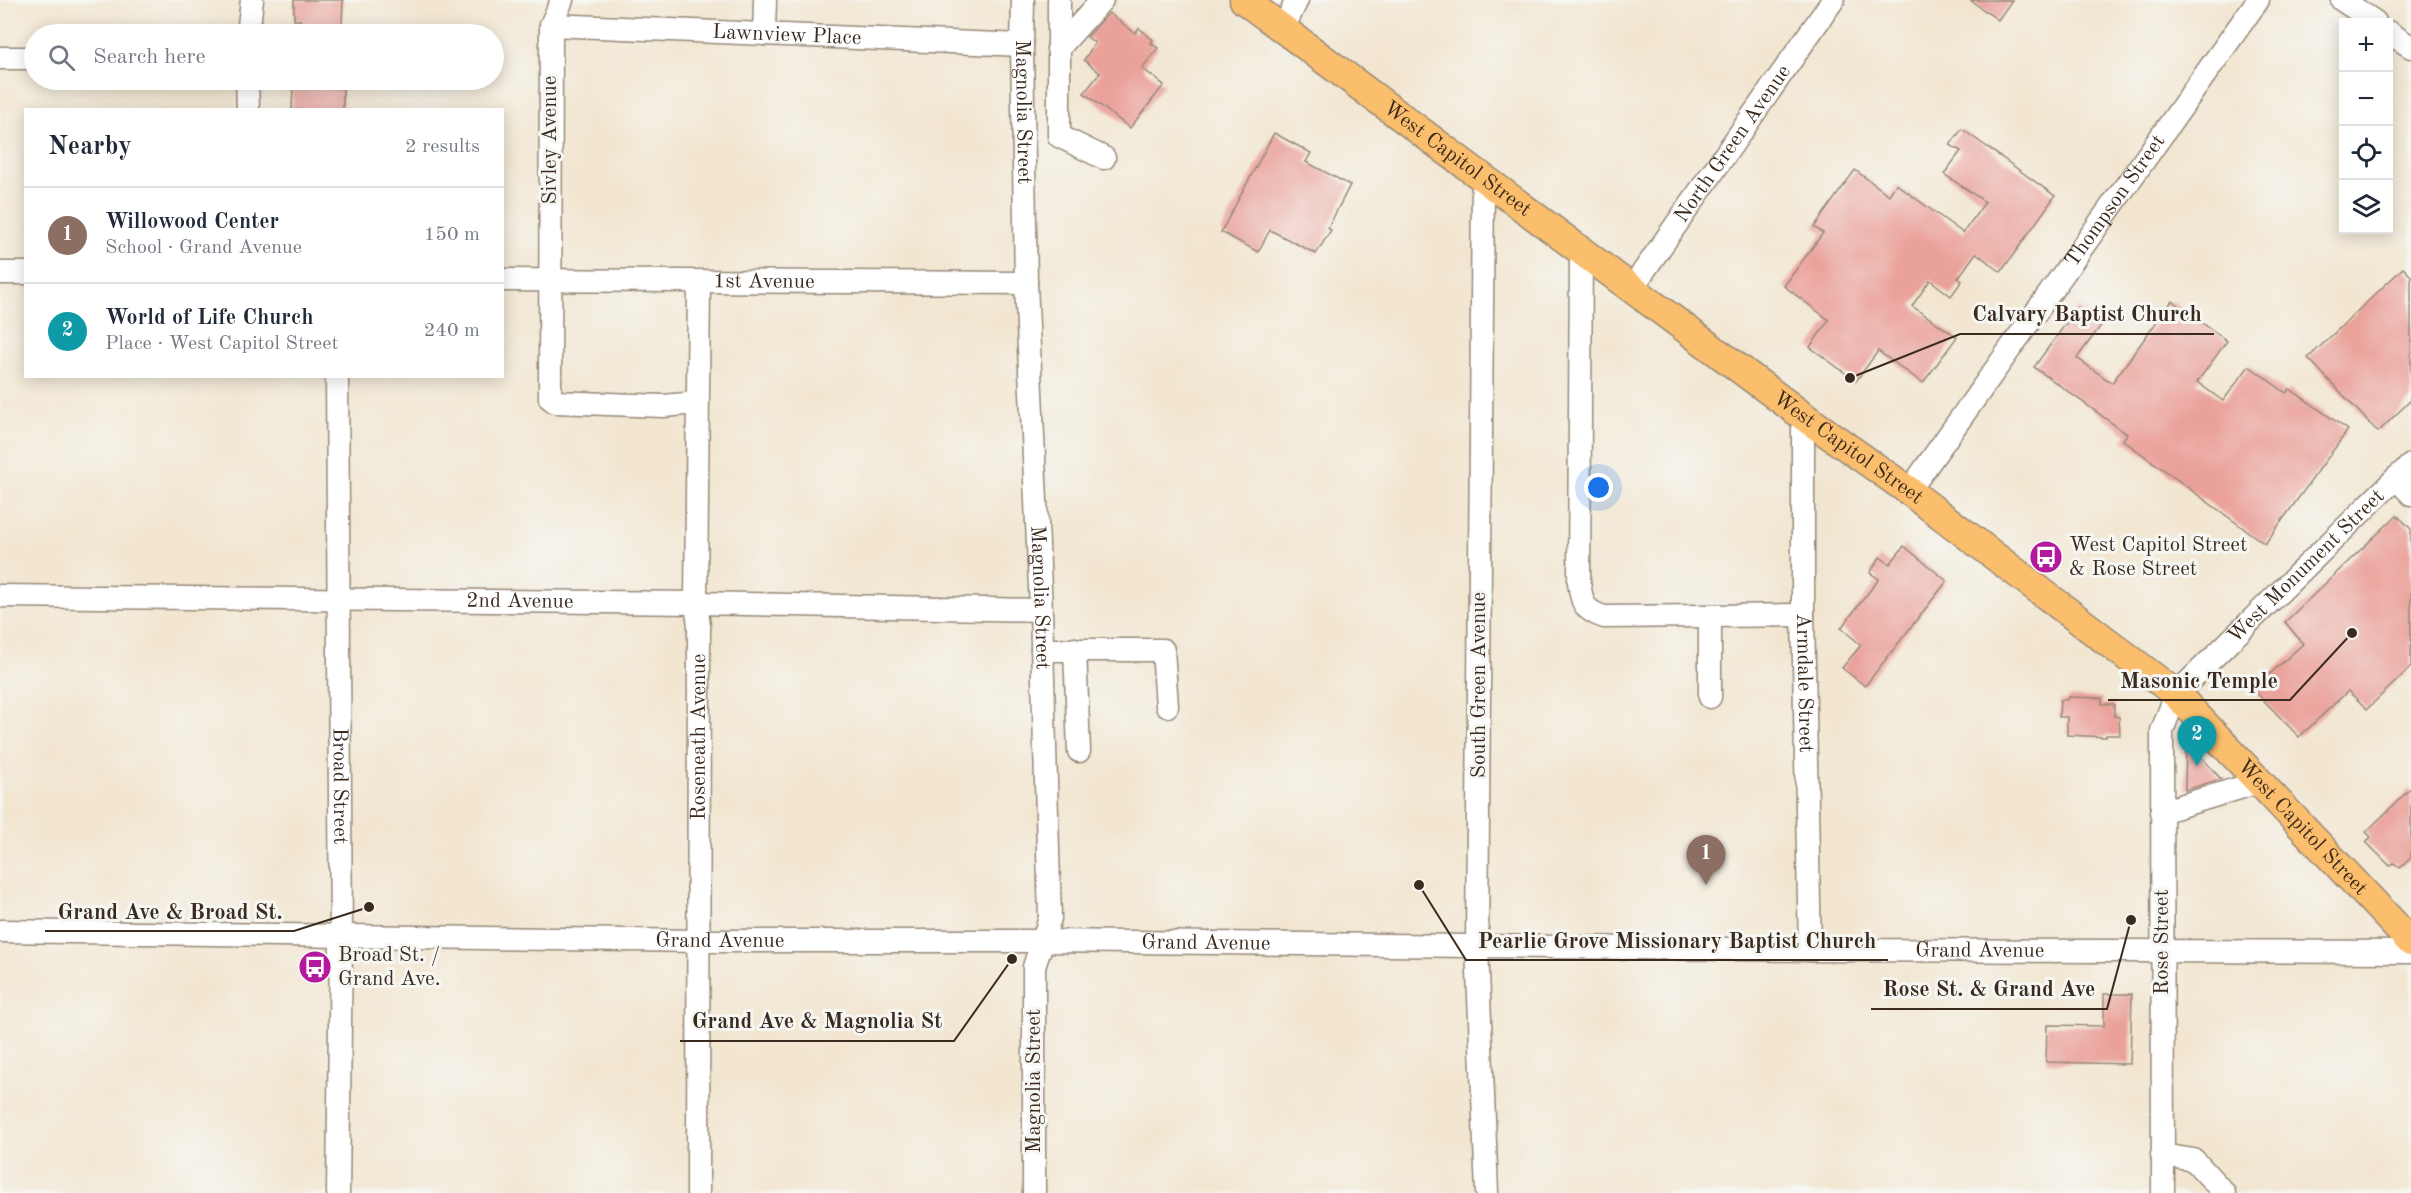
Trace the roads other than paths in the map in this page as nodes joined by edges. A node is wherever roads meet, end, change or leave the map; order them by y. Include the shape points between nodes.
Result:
1 (252, 0) edge
2 (562, 0) edge
3 (765, 0) edge
4 (1023, 0) edge
5 (1059, 0) edge
6 (1244, 0) edge
7 (1297, 0) edge
8 (1833, 0) edge
9 (2258, 0) edge
10 (2342, 0) edge
11 (2369, 18) edge
12 (249, 24) edge
13 (551, 25) junction
14 (1084, 26) edge
15 (1283, 29) junction
16 (764, 34) junction
17 (2393, 35) edge
18 (1022, 45) junction
19 (2411, 47) edge
20 (0, 58) edge
21 (24, 58) edge
22 (247, 90) edge
23 (248, 108) edge
24 (1023, 123) junction
25 (1059, 136) junction
26 (1104, 158) dead end
27 (1483, 177) junction
28 (1581, 250) junction
29 (0, 273) edge
30 (24, 273) edge
31 (504, 280) edge
32 (549, 281) junction
33 (699, 282) junction
34 (1026, 283) junction
35 (1632, 288) junction
36 (337, 378) edge
37 (698, 403) junction
38 (1803, 416) junction
39 (2406, 479) edge
40 (1909, 491) junction
41 (0, 597) edge
42 (338, 599) junction
43 (696, 603) junction
44 (1041, 610) junction
45 (1803, 615) junction
46 (1710, 616) junction
47 (1075, 649) junction
48 (1042, 650) junction
49 (2176, 694) junction
50 (1710, 697) dead end
51 (1167, 706) dead end
52 (1079, 751) dead end
53 (2259, 782) junction
54 (2161, 812) junction
55 (0, 931) edge
56 (341, 937) junction
57 (700, 942) junction
58 (1044, 942) junction
59 (2411, 942) edge
60 (1477, 947) junction
61 (1810, 950) junction
62 (2162, 952) junction
63 (2411, 952) edge
64 (2162, 1155) junction
65 (338, 1193) edge
66 (698, 1193) edge
67 (1034, 1193) edge
68 (1487, 1193) edge
69 (2163, 1193) edge
70 (2224, 1193) edge

1 - 12 street
2 - 13 street, Sivley Avenue
3 - 16 street
4 - 18 street, Magnolia Street
5 - 14 street
6 - 15 main road, West Capitol Street
7 - 15 street
8 - 35 street, North Green Avenue
9 - 40 street, Thompson Street
10 - 11 street
13 - 16 street, Lawnview Place
13 - 32 street, Sivley Avenue
14 - 25 street
15 - 27 main road, West Capitol Street
16 - 18 street, Lawnview Place
17 - 19 street
18 - 24 street, Magnolia Street
20 - 21 street
22 - 23 street
24 - 25 street
24 - 34 street, Magnolia Street
25 - 26 street
27 - 28 main road, West Capitol Street
27 - 60 street, South Green Avenue
28 - 35 main road, West Capitol Street
28 - 46 street via 1582,600 1589,612 1604,617
29 - 30 street
31 - 32 street, 1st Avenue
32 - 33 street, 1st Avenue
32 - 37 street, Sivley Avenue via 550,398 555,402 663,406
33 - 34 street, 1st Avenue
33 - 37 street, Roseneath Avenue
34 - 44 street, Magnolia Street
35 - 38 main road, West Capitol Street
36 - 42 street, Broad Street
37 - 43 street, Roseneath Avenue
38 - 40 main road, West Capitol Street
38 - 45 street, Armdale Street
39 - 49 street, West Monument Street
40 - 49 main road, West Capitol Street
41 - 42 street, 2nd Avenue
42 - 43 street, 2nd Avenue
42 - 56 street, Broad Street
43 - 44 street, 2nd Avenue
43 - 57 street, Roseneath Avenue
44 - 48 street, Magnolia Street
45 - 46 street
45 - 61 street, Armdale Street
46 - 50 street
47 - 48 street
47 - 51 street via 1162,650
47 - 52 street
48 - 58 street, Magnolia Street via 1050,918
49 - 53 main road, West Capitol Street
49 - 54 street, Rose Street via 2162,731
53 - 54 street
53 - 59 main road, West Capitol Street
54 - 62 street, Rose Street
55 - 56 street, Grand Avenue
56 - 57 street, Grand Avenue
56 - 65 street, Broad Street
57 - 58 street, Grand Avenue
57 - 66 street, Roseneath Avenue
58 - 60 street, Grand Avenue
58 - 67 street, Magnolia Street via 1034,967
60 - 61 street, Grand Avenue
60 - 68 street, South Green Avenue
61 - 62 street, Grand Avenue
62 - 63 street, Grand Avenue
62 - 64 street, Rose Street
64 - 69 street, Rose Street
64 - 70 street via 2194,1160

